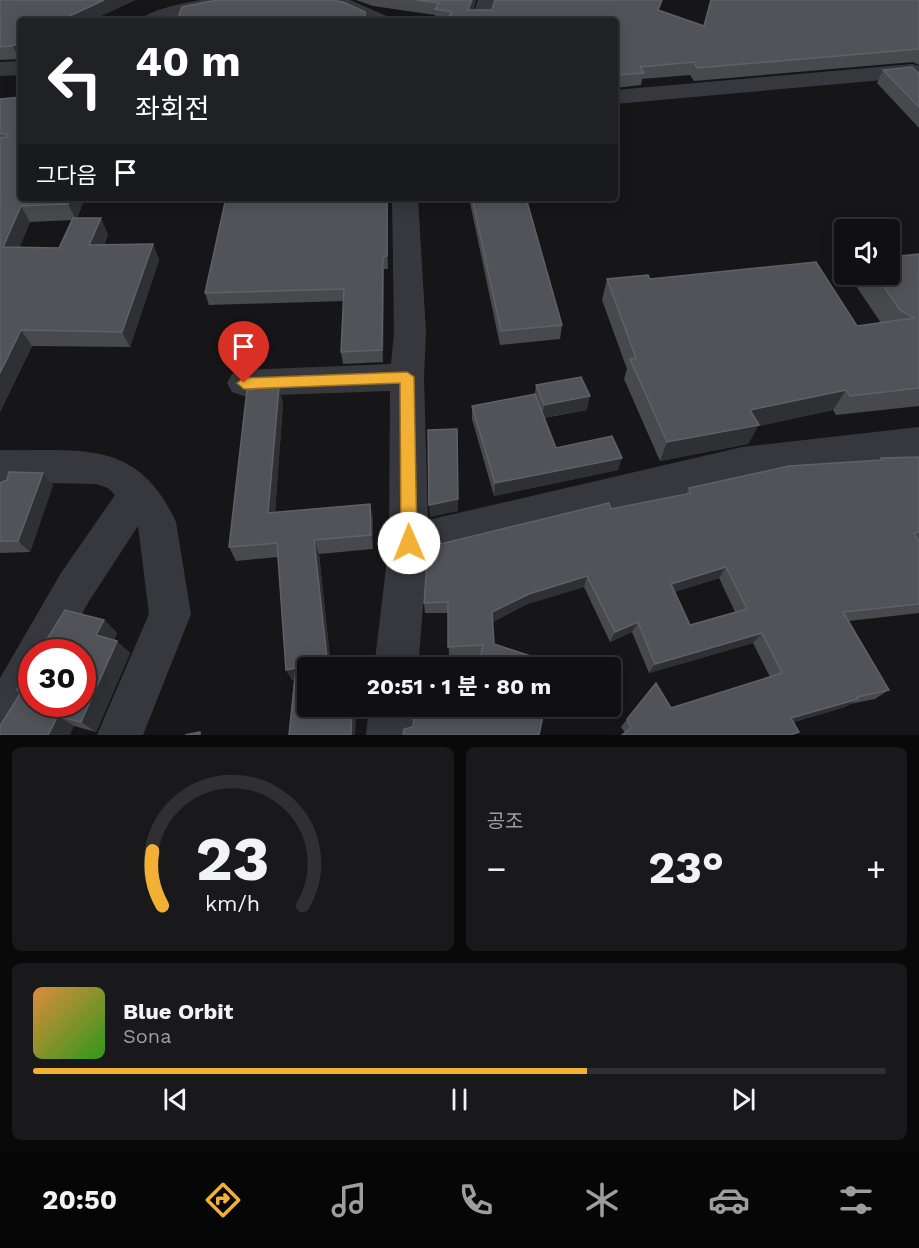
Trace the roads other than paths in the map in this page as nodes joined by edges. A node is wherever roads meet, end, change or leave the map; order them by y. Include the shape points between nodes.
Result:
1 (293, 0) edge
2 (310, 0) edge
3 (488, 0) edge
4 (158, 18) edge
5 (376, 18) edge
6 (481, 18) edge
7 (0, 69) edge
8 (18, 69) edge
9 (919, 78) edge
10 (618, 97) edge
11 (405, 201) edge
12 (407, 377) junction
13 (244, 383) dead end
14 (919, 442) edge
15 (0, 466) edge
16 (138, 493) junction
17 (409, 543) junction
18 (45, 639) edge
19 (397, 657) edge
20 (18, 690) edge
21 (391, 717) edge
22 (0, 722) edge
23 (120, 735) edge
24 (389, 735) edge

1 - 4 street via 206,3
2 - 5 street via 350,6
3 - 6 street
7 - 8 street
9 - 10 street via 912,71
11 - 12 street via 410,332
12 - 13 street
12 - 17 street
14 - 17 street via 742,463
15 - 16 street via 98,468 121,477
16 - 18 street
16 - 23 street via 157,522 170,614
17 - 19 street
20 - 22 street
21 - 24 street

